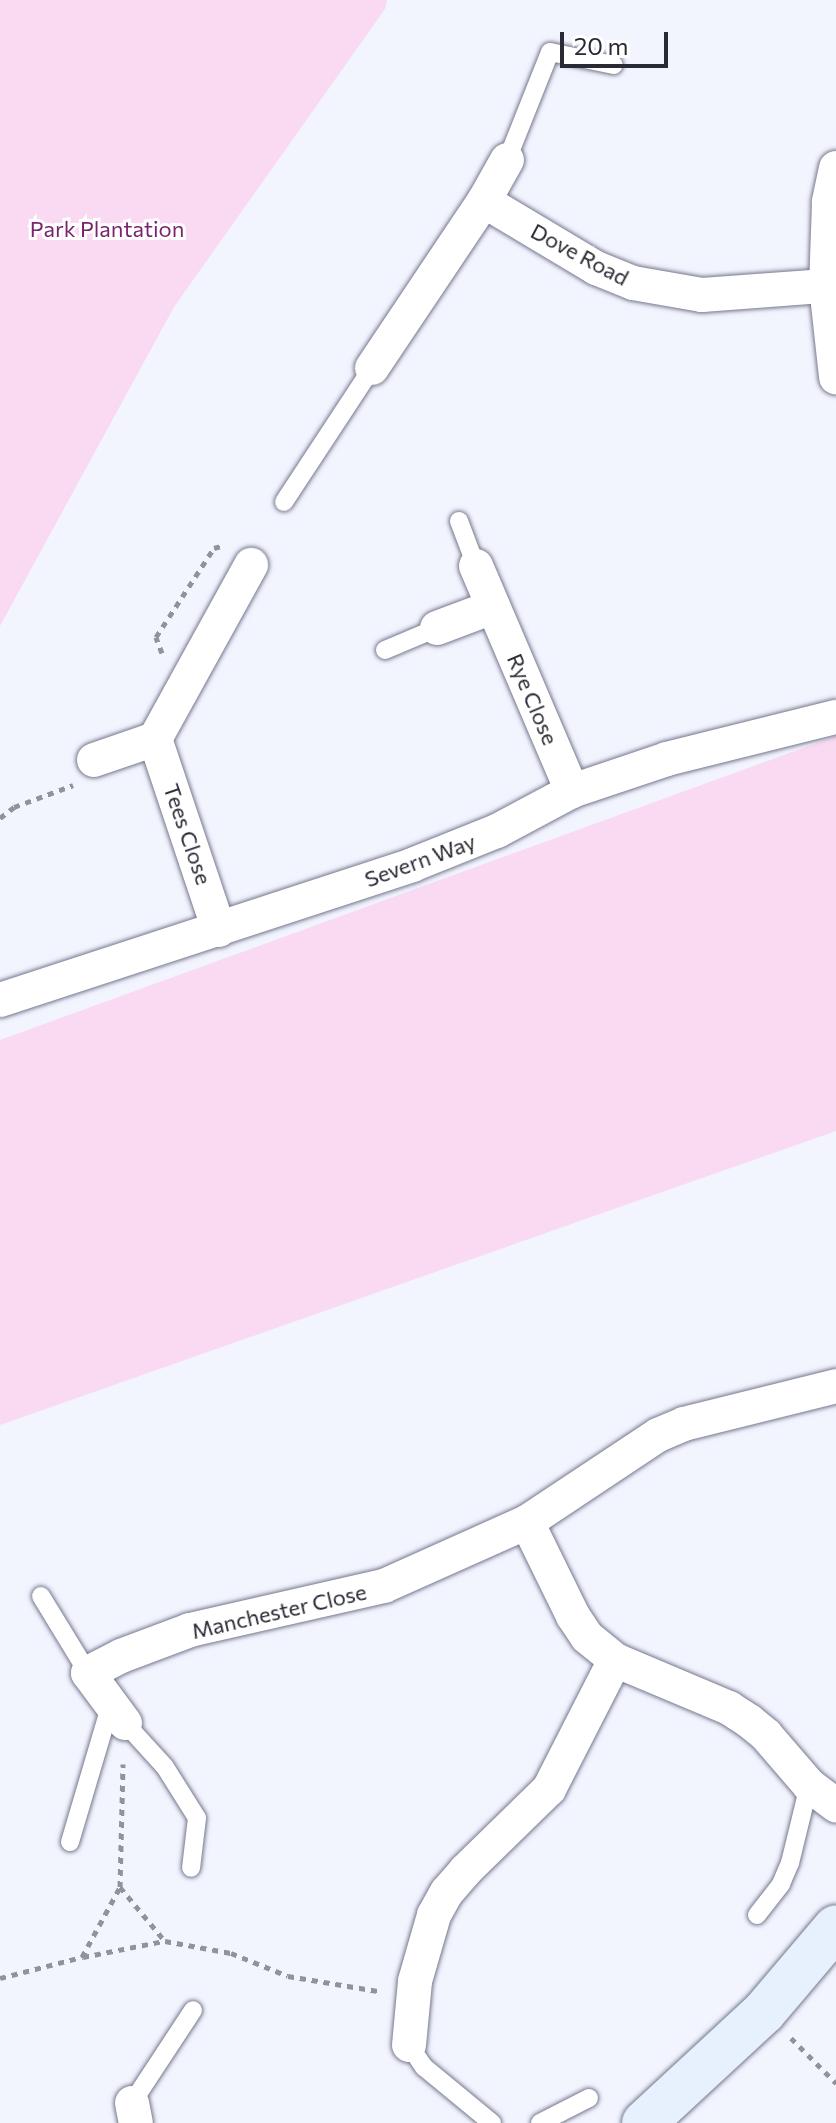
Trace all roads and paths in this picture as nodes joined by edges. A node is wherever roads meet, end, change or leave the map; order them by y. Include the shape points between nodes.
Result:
1 (614, 65) dead end
2 (507, 160) joint
3 (836, 168) edge
4 (484, 201) junction
5 (833, 202) edge
6 (826, 286) junction
7 (372, 368) joint
8 (836, 377) edge
9 (284, 502) dead end
10 (459, 521) dead end
11 (251, 565) dead end
12 (476, 566) joint
13 (493, 607) junction
14 (437, 628) joint
15 (385, 650) dead end
16 (836, 717) edge
17 (155, 739) junction
18 (94, 760) joint
19 (572, 791) junction
20 (0, 818) edge
21 (219, 930) junction
22 (0, 1000) edge
23 (836, 1386) edge
24 (527, 1522) junction
25 (41, 1596) dead end
26 (615, 1660) junction
27 (88, 1673) junction
28 (118, 1714) junction
29 (823, 1795) edge
30 (70, 1842) dead end
31 (191, 1868) dead end
32 (120, 1887) junction
33 (757, 1915) dead end
34 (836, 1927) edge
35 (165, 1941) junction
36 (82, 1957) junction
37 (0, 1978) edge
38 (415, 1981) junction
39 (193, 2010) dead end
40 (764, 2012) junction
41 (409, 2045) joint
42 (836, 2083) edge
43 (589, 2098) dead end
44 (134, 2113) edge
45 (492, 2123) edge
46 (540, 2123) edge
47 (644, 2123) edge

1 - 2 lane via 550,52
2 - 4 street
3 - 5 street
4 - 6 street, Dove Road via 596,268 633,283 702,295
4 - 7 street
5 - 6 street
6 - 8 street
7 - 9 lane
10 - 12 lane
11 - 17 street
12 - 13 street, Rye Close
13 - 14 street
13 - 19 street, Rye Close
14 - 15 lane
16 - 19 street, Severn Way via 667,759
17 - 18 street
17 - 21 street, Tees Close
18 - 20 path via 71,787 14,807
19 - 21 street, Severn Way via 459,848
21 - 22 street, Severn Way
23 - 24 street, Manchester Close via 658,1435
24 - 26 street via 573,1616 587,1637
24 - 27 street, Manchester Close via 384,1586 190,1630
25 - 27 lane
26 - 29 street via 729,1708 766,1735
26 - 38 street via 549,1789 447,1892 434,1915
27 - 28 street
28 - 30 lane
28 - 31 lane via 165,1767 197,1818
28 - 32 path
29 - 33 lane via 781,1884
32 - 35 path
32 - 36 path
34 - 40 street
35 - 36 path
35 - 38 path via 231,1953 288,1976 373,1993
36 - 37 path
38 - 41 street
39 - 44 lane
40 - 42 path
40 - 47 street
41 - 45 lane via 424,2067
43 - 46 lane

